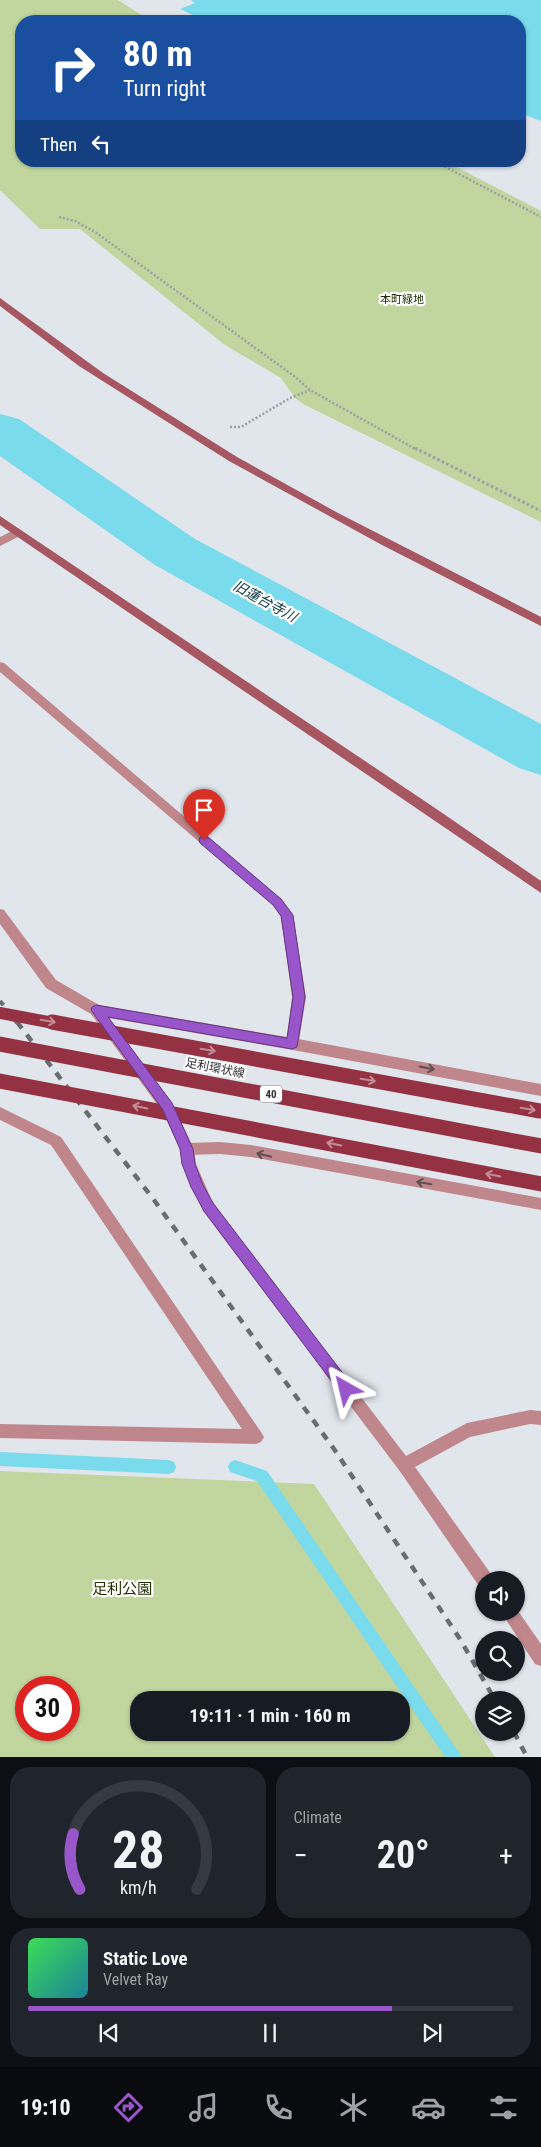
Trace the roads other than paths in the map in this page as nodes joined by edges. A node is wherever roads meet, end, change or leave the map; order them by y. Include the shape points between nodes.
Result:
1 (0, 300) edge
2 (0, 520) edge
3 (18, 532) junction
4 (0, 542) edge
5 (541, 622) edge
6 (0, 666) edge
7 (541, 888) edge
8 (0, 914) edge
9 (96, 1010) junction
10 (0, 1013) edge
11 (0, 1044) edge
12 (292, 1044) junction
13 (0, 1080) edge
14 (541, 1090) edge
15 (540, 1111) edge
16 (0, 1113) edge
17 (541, 1146) edge
18 (187, 1149) junction
19 (541, 1184) edge
20 (541, 1204) edge
21 (541, 1418) edge
22 (0, 1431) edge
23 (404, 1465) junction
24 (480, 1571) edge
25 (514, 1621) edge
26 (541, 1658) edge

1 - 5 street via 88,368 174,424 335,516
2 - 3 street
3 - 4 street
3 - 7 street via 434,812
6 - 12 street via 277,902 287,915 299,997
8 - 9 street via 51,984
9 - 12 street
9 - 18 street via 168,1107
10 -> 15 main road, bridge
11 - 17 main road, 足利環状線 / 40, bridge
12 -> 14 street
19 -> 13 main road, bridge
16 - 22 street via 56,1141 256,1437
20 -> 18 street via 232,1147
18 - 23 street via 189,1164 208,1207
21 - 23 street via 467,1430
23 - 24 street
25 - 26 street

